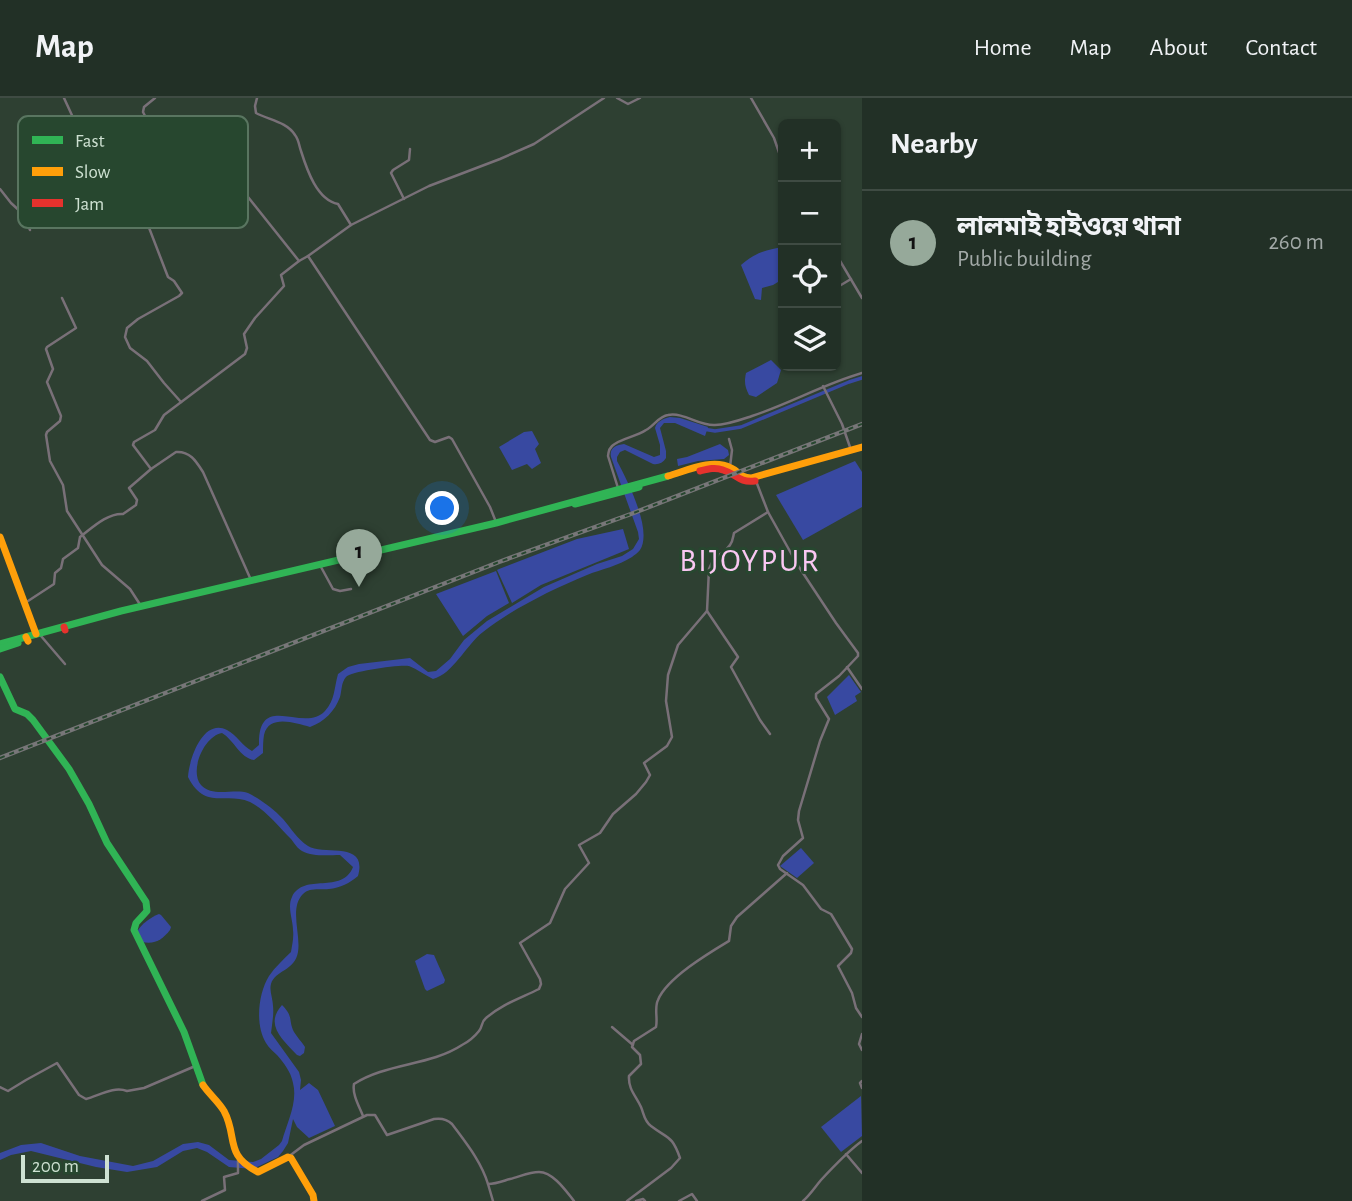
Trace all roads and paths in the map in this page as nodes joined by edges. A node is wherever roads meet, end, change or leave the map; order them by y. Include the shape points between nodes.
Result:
1 (64, 98) edge
2 (155, 98) edge
3 (257, 98) edge
4 (604, 98) edge
5 (617, 98) edge
6 (640, 98) edge
7 (751, 98) edge
8 (72, 116) edge
9 (145, 116) edge
10 (410, 149) dead end
11 (778, 150) edge
12 (0, 189) edge
13 (248, 197) edge
14 (404, 199) junction
15 (18, 209) edge
16 (351, 225) junction
17 (149, 228) edge
18 (308, 256) junction
19 (299, 261) junction
20 (841, 262) edge
21 (851, 279) junction
22 (841, 285) edge
23 (62, 298) dead end
24 (862, 298) edge
25 (862, 373) edge
26 (823, 386) junction
27 (181, 403) junction
28 (729, 439) dead end
29 (862, 449) edge
30 (851, 452) junction
31 (730, 467) junction
32 (151, 469) junction
33 (670, 477) junction
34 (754, 480) junction
35 (619, 491) junction
36 (768, 512) junction
37 (496, 523) junction
38 (460, 533) junction
39 (83, 535) junction
40 (0, 537) edge
41 (321, 567) junction
42 (251, 580) junction
43 (351, 589) dead end
44 (24, 603) junction
45 (141, 606) junction
46 (707, 611) junction
47 (64, 628) junction
48 (39, 635) junction
49 (0, 647) edge
50 (860, 655) edge
51 (65, 664) dead end
52 (847, 667) junction
53 (0, 677) edge
54 (862, 689) edge
55 (770, 734) dead end
56 (787, 873) junction
57 (862, 1017) edge
58 (612, 1027) dead end
59 (862, 1034) edge
60 (633, 1045) junction
61 (862, 1050) edge
62 (195, 1066) junction
63 (862, 1081) edge
64 (0, 1087) edge
65 (862, 1088) edge
66 (363, 1116) junction
67 (862, 1141) edge
68 (846, 1154) junction
69 (239, 1157) junction
70 (288, 1157) junction
71 (862, 1173) edge
72 (488, 1184) junction
73 (202, 1201) edge
74 (314, 1201) edge
75 (493, 1201) edge
76 (574, 1201) edge
77 (628, 1201) edge
78 (636, 1201) edge
79 (645, 1201) edge
80 (680, 1201) edge
81 (697, 1201) edge
82 (803, 1201) edge

1 - 8 street
2 - 9 street via 144,107
3 - 16 street via 256,113 284,125 297,137 316,187 328,202 338,204
4 - 14 street via 534,144
5 - 6 street via 628,104
7 - 11 street
10 - 14 street via 409,160 391,173
12 - 15 street
13 - 19 street
14 - 16 street
16 - 18 street
17 - 27 street via 168,276 182,293 138,319 127,328 125,337
18 - 19 street
18 - 37 street via 430,440 452,439
19 - 27 street via 281,275 284,286 244,334 245,354
20 - 21 street
21 - 22 street
21 - 24 street
23 - 39 street via 76,328 46,347 53,369 47,382 61,416 47,432 47,441 67,511
25 - 26 street
26 - 30 street
26 - 35 street via 726,424 703,425 677,415 664,416 609,451
27 - 32 street via 164,415 155,430 133,444
28 - 31 street
29 - 30 main road
30 - 34 main road
30 - 34 main road
31 - 33 main road via 711,464
31 - 34 main road
32 - 39 street via 129,488 136,505
32 - 42 street via 176,452 194,458
33 - 34 main road via 715,468 741,481
33 - 35 main road
34 - 36 street
35 - 37 main road
35 - 38 main road
36 - 46 street via 734,533 730,545 711,562
36 - 50 street via 797,564
37 - 38 main road
38 - 41 main road
38 - 42 main road
39 - 44 street via 78,548 61,562 54,584
39 - 45 street via 102,565 131,589
40 - 44 main road
41 - 43 street via 333,589
41 - 47 main road
42 - 45 main road
44 - 48 main road
45 - 47 main road
46 - 55 street via 738,657 731,667
46 - 66 street via 678,645 668,675 670,742 644,763 650,775 641,788 600,833 579,845 589,863 565,889 550,923 520,943 540,979 539,989 489,1015 480,1031 461,1046 354,1084
47 - 48 main road
48 - 49 main road
48 - 51 street
50 - 52 street
52 - 54 street
52 - 56 street via 816,694 829,719 799,811 803,838 778,864
53 - 62 main road via 15,709 29,715 69,769 107,843 146,902 147,911 134,930 176,1013
56 - 57 street via 831,914 852,949 838,966
56 - 60 street via 737,917 729,941 665,989 656,1007 656,1027
58 - 60 street
59 - 61 street
60 - 77 street via 641,1064 629,1076 629,1085 646,1120 672,1139 680,1158
62 - 64 street via 144,1088 116,1089 86,1098 57,1063 8,1091
62 - 69 main road via 208,1093 224,1110
63 - 65 street
66 - 70 street
66 - 72 street via 374,1115 387,1135 434,1119 450,1121 477,1158
67 - 68 street
68 - 71 street
68 - 82 street
69 - 70 main road via 258,1172
69 - 73 street via 238,1173 224,1177 225,1190
70 - 74 main road
72 - 75 street
72 - 76 street via 540,1172
78 - 79 street
80 - 81 street via 692,1194

